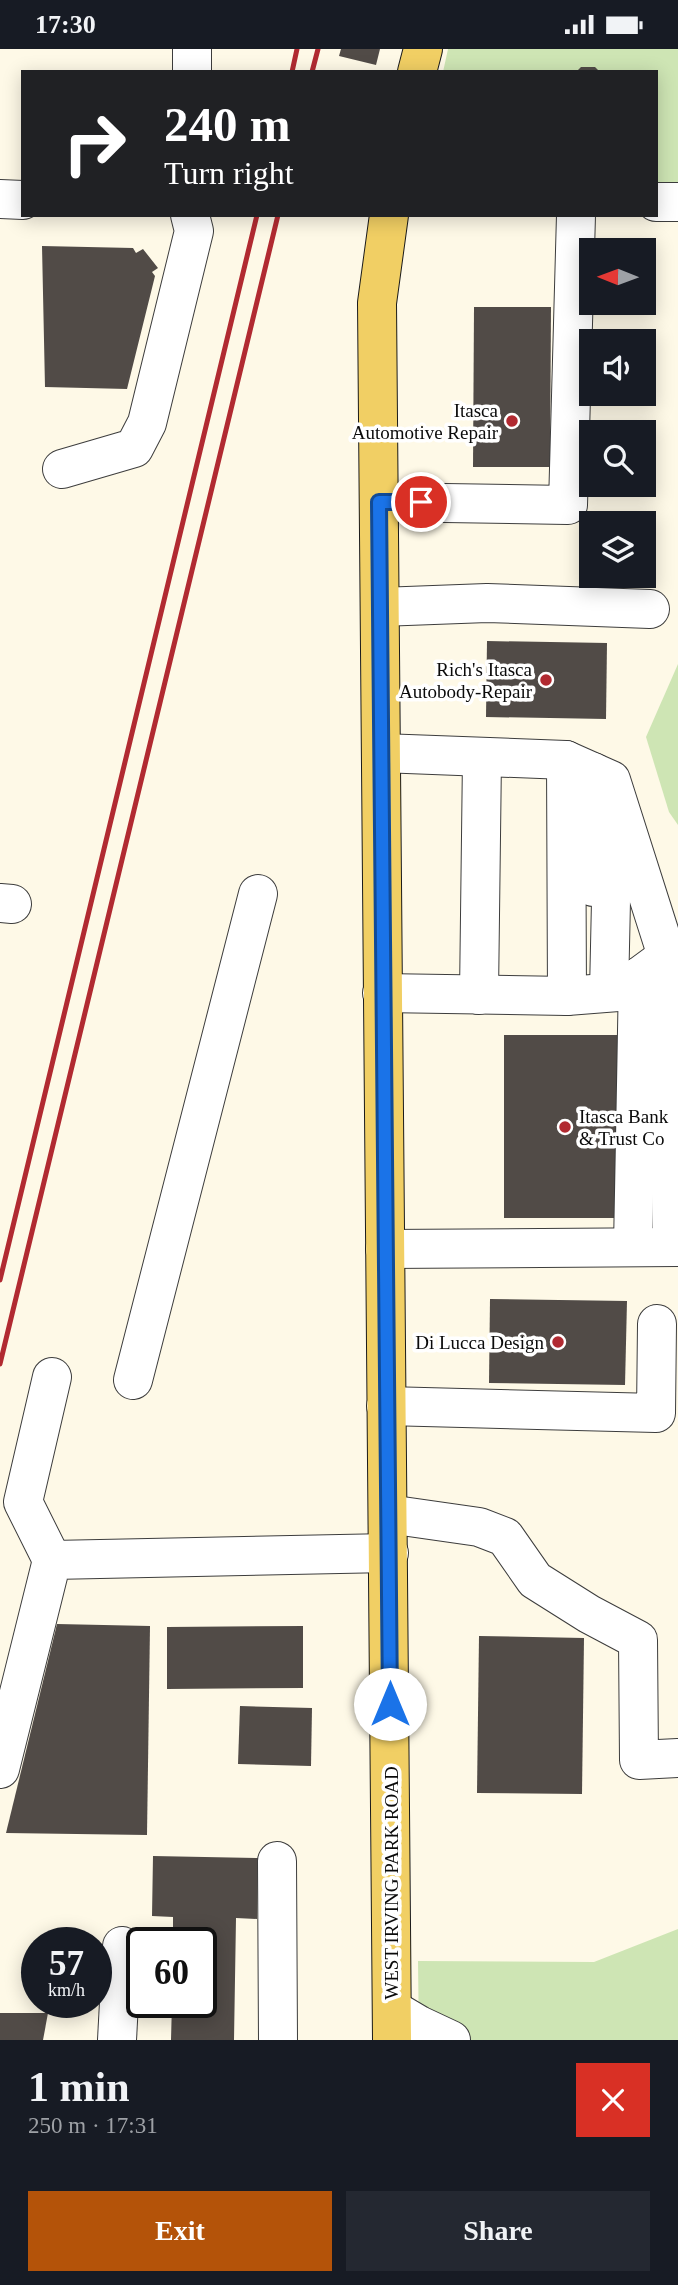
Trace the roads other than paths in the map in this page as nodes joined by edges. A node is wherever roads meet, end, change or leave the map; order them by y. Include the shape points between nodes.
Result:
1 (192, 49) edge
2 (423, 49) edge
3 (192, 70) edge
4 (418, 70) edge
5 (0, 199) edge
6 (21, 200) edge
7 (658, 202) edge
8 (678, 202) edge
9 (190, 217) edge
10 (388, 217) edge
11 (576, 217) edge
12 (62, 469) dead end
13 (379, 502) junction
14 (380, 607) junction
15 (650, 609) dead end
16 (380, 753) junction
17 (482, 757) junction
18 (584, 775) junction
19 (258, 894) dead end
20 (629, 980) edge
21 (382, 993) junction
22 (479, 995) junction
23 (659, 1247) edge
24 (384, 1249) junction
25 (657, 1324) dead end
26 (52, 1377) dead end
27 (133, 1380) dead end
28 (386, 1406) junction
29 (388, 1514) junction
30 (388, 1553) junction
31 (52, 1560) junction
32 (678, 1758) edge
33 (0, 1769) edge
34 (277, 1861) dead end
35 (122, 1946) dead end
36 (392, 2025) edge
37 (117, 2040) edge
38 (278, 2040) edge
39 (451, 2040) edge

1 - 3 street
2 - 4 main road
5 - 6 street
7 - 8 street
9 - 12 street via 194,231 147,423 134,448
10 - 13 main road, WEST IRVING PARK ROAD via 377,303
11 - 13 street via 569,506
13 - 14 main road, WEST IRVING PARK ROAD
14 - 15 street via 486,603
14 - 16 main road, WEST IRVING PARK ROAD
16 - 17 street
16 - 21 main road, WEST IRVING PARK ROAD
17 - 18 street
17 - 22 street
18 - 20 street via 613,845
18 - 20 street via 611,780
19 - 27 street
20 - 22 street
20 - 23 street
21 - 22 street
21 - 24 main road, WEST IRVING PARK ROAD
23 - 24 street
24 - 28 main road, WEST IRVING PARK ROAD
25 - 28 street via 656,1413
26 - 31 street via 23,1502
28 - 29 main road, WEST IRVING PARK ROAD
29 - 30 main road, WEST IRVING PARK ROAD
29 - 32 street via 479,1527 505,1537 536,1580 638,1640 639,1760
30 - 31 street
30 - 36 main road, WEST IRVING PARK ROAD
31 - 33 street
34 - 38 street
35 - 37 street
36 - 39 street via 419,2025

